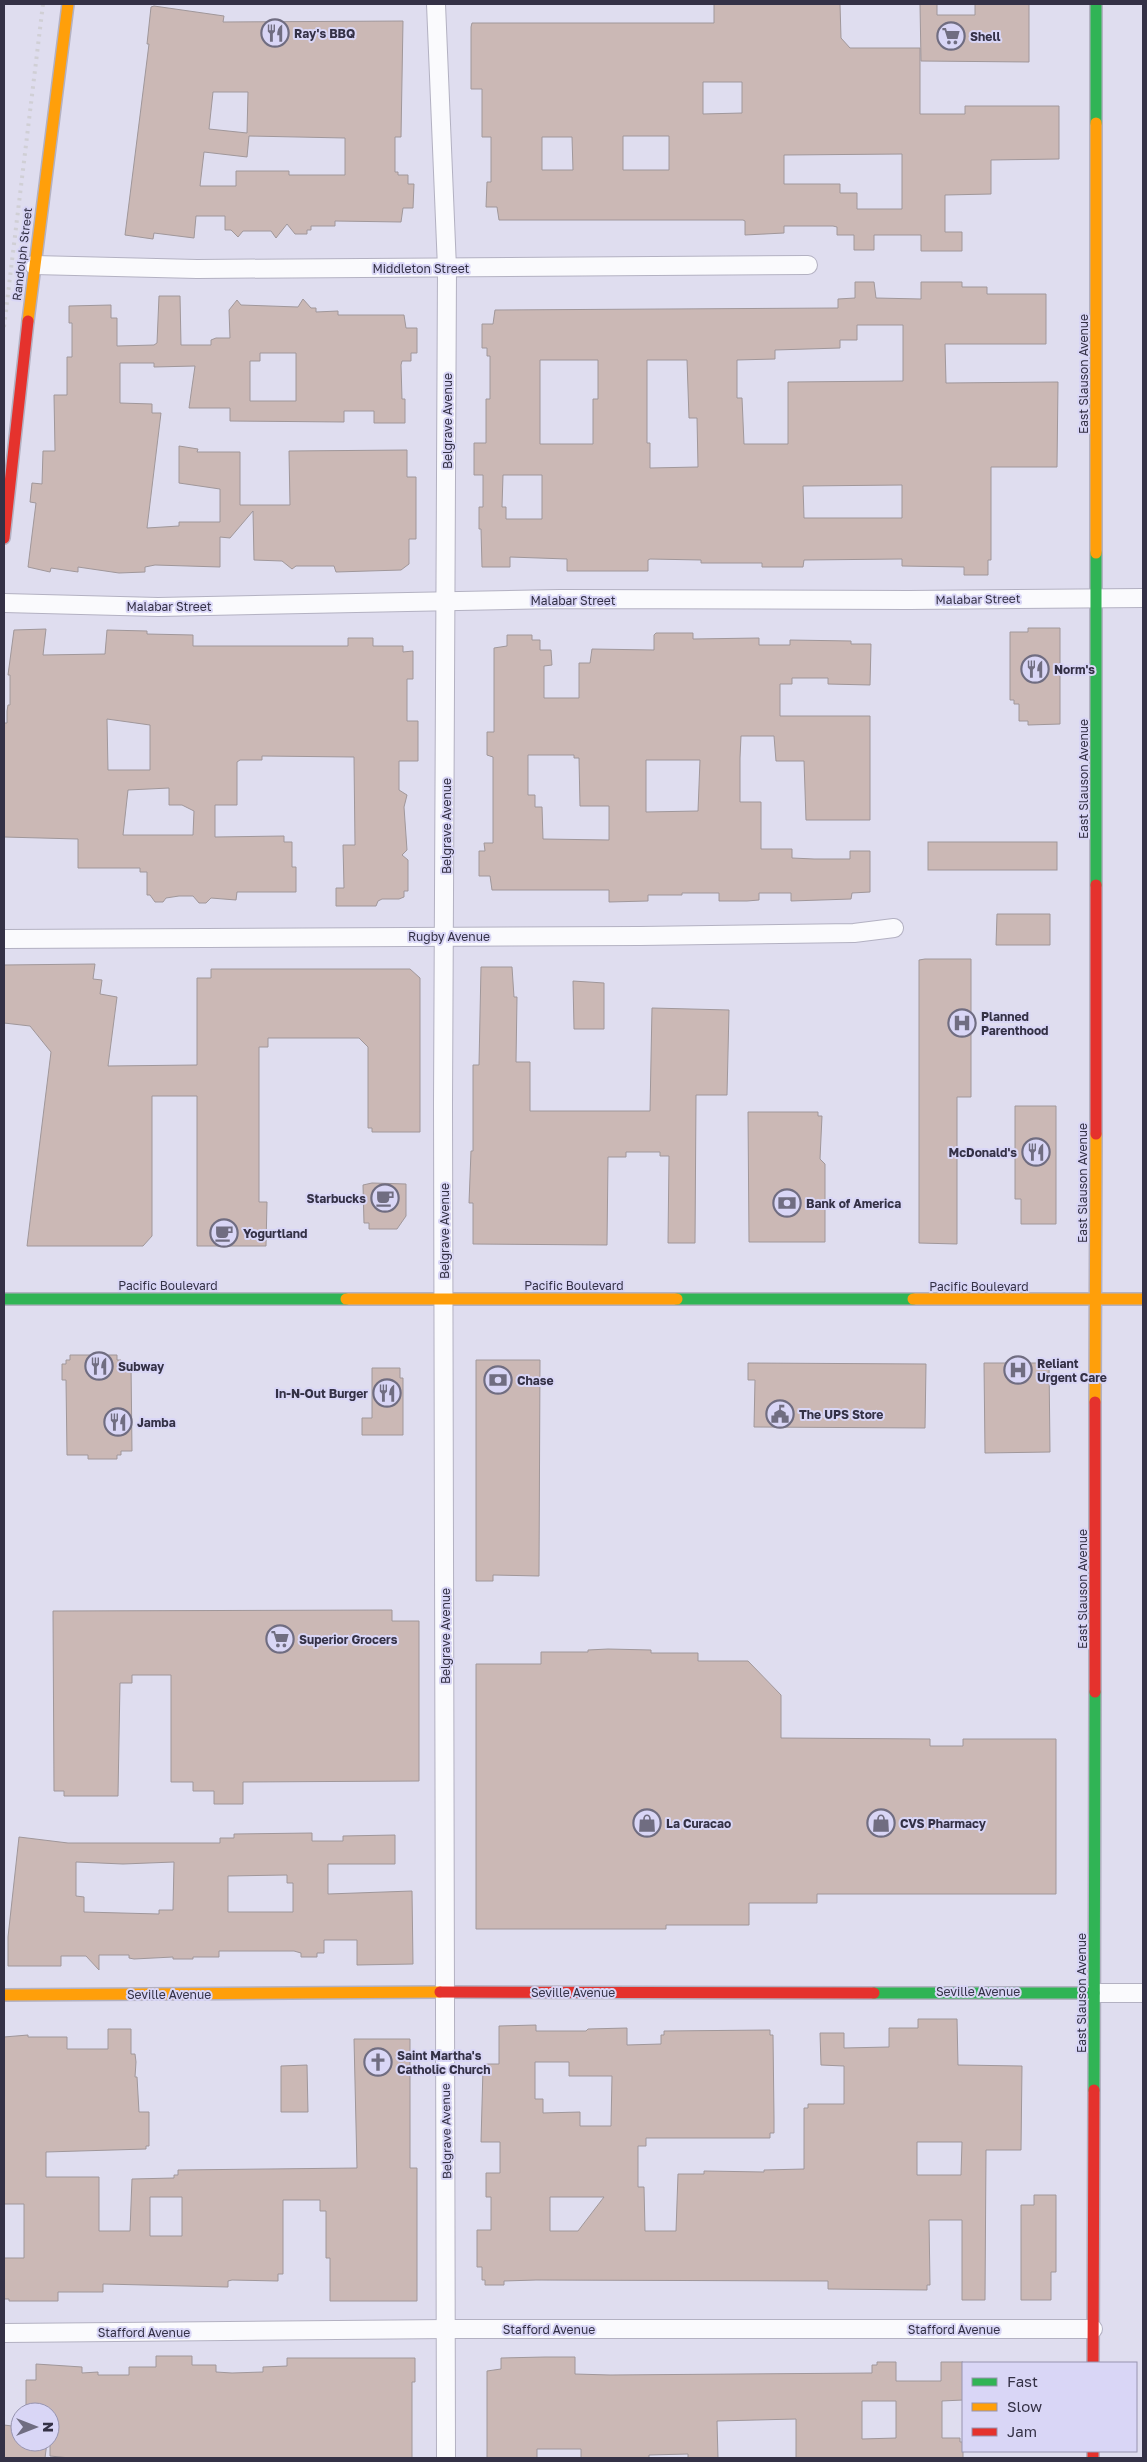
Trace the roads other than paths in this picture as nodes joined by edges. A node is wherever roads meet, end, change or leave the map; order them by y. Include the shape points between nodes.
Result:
1 (68, 4) edge
2 (436, 4) edge
3 (1096, 4) edge
4 (808, 265) dead end
5 (34, 266) junction
6 (447, 268) junction
7 (4, 538) edge
8 (1097, 598) junction
9 (1143, 598) edge
10 (447, 601) junction
11 (4, 603) edge
12 (894, 928) dead end
13 (445, 936) junction
14 (4, 939) edge
15 (4, 1299) edge
16 (444, 1299) junction
17 (1094, 1299) junction
18 (1143, 1299) edge
19 (444, 1992) junction
20 (1094, 1993) junction
21 (1143, 1993) edge
22 (4, 1995) edge
23 (447, 2329) junction
24 (1093, 2329) junction
25 (4, 2333) edge
26 (1093, 2362) edge
27 (446, 2458) edge

1 - 5 main road, Randolph Street
2 - 6 street, Belgrave Avenue
3 - 8 main road, East Slauson Avenue
4 - 6 street, Middleton Street
5 - 6 street, Middleton Street
5 - 7 main road, Randolph Street
6 - 10 street, Belgrave Avenue
8 - 9 street, Malabar Street
8 - 10 street, Malabar Street
8 - 17 main road, East Slauson Avenue
10 - 11 street, Malabar Street via 158,608
10 - 13 street, Belgrave Avenue
12 - 13 street, Rugby Avenue via 854,933
13 - 14 street, Rugby Avenue
13 - 16 street, Belgrave Avenue
15 - 16 main road, Pacific Boulevard
16 - 17 main road, Pacific Boulevard
16 - 19 street, Belgrave Avenue
17 - 18 main road, Pacific Boulevard
17 - 20 main road, East Slauson Avenue
19 - 20 main road, Seville Avenue
19 - 22 main road, Seville Avenue
19 - 23 street, Belgrave Avenue
20 - 21 street, Seville Avenue
20 - 24 main road, East Slauson Avenue
23 - 24 street, Stafford Avenue
23 - 25 street, Stafford Avenue
23 - 27 street, Belgrave Avenue
24 - 26 main road, East Slauson Avenue

